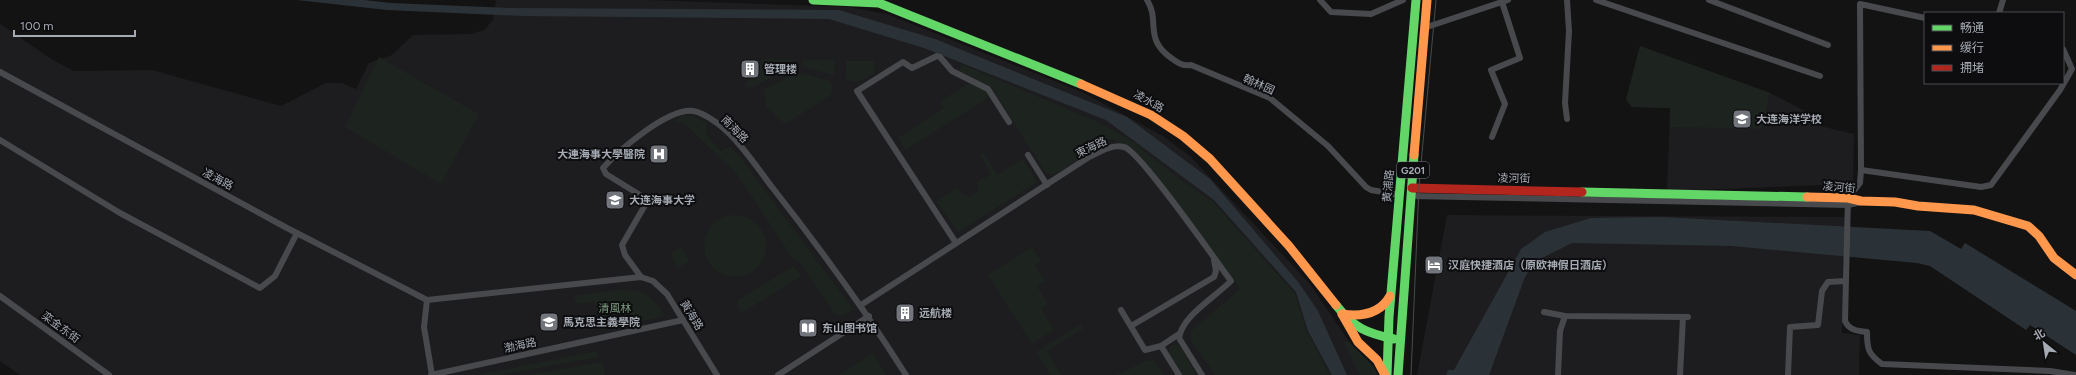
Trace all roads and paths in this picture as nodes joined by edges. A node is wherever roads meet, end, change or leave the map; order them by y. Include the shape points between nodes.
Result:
1 (813, 0) edge
2 (819, 0) edge
3 (1147, 0) edge
4 (1320, 0) edge
5 (1403, 0) edge
6 (1416, 0) edge
7 (1427, 0) edge
8 (1567, 0) edge
9 (1596, 0) edge
10 (1709, 0) edge
11 (2003, 0) edge
12 (876, 1) edge
13 (1505, 1) edge
14 (1999, 12) edge
15 (1924, 18) edge
16 (1425, 27) junction
17 (1413, 31) junction
18 (1828, 45) dead end
19 (2064, 51) edge
20 (0, 72) edge
21 (1820, 76) dead end
22 (2064, 83) edge
23 (2063, 84) edge
24 (1567, 119) dead end
25 (1009, 122) dead end
26 (1492, 137) dead end
27 (0, 140) edge
28 (1028, 155) dead end
29 (1861, 170) junction
30 (1047, 185) junction
31 (1411, 192) junction
32 (1400, 195) junction
33 (1848, 202) junction
34 (297, 233) junction
35 (956, 243) junction
36 (1211, 253) junction
37 (2076, 276) edge
38 (641, 277) junction
39 (1846, 281) junction
40 (1391, 294) junction
41 (0, 296) edge
42 (427, 300) junction
43 (861, 305) junction
44 (1121, 310) dead end
45 (1544, 312) dead end
46 (1342, 314) junction
47 (869, 316) junction
48 (1564, 316) junction
49 (683, 320) junction
50 (1131, 326) junction
51 (1180, 334) junction
52 (1388, 338) junction
53 (1400, 339) junction
54 (1160, 346) junction
55 (110, 375) edge
56 (432, 375) edge
57 (717, 375) edge
58 (778, 375) edge
59 (906, 375) edge
60 (1178, 375) edge
61 (1202, 375) edge
62 (1386, 375) edge
63 (1398, 375) edge
64 (1558, 375) edge
65 (1680, 375) edge
66 (1788, 375) edge
67 (2075, 375) edge

1 - 2 main road, 凌水路
2 - 12 main road, 凌水路
3 - 32 street, 翰林园 via 1153,35 1164,54 1182,65 1191,65 1270,98 1328,146 1366,187
4 - 5 street via 1331,12 1371,14
6 - 17 main road, 黄浦路 / G201
7 - 16 main road, G201
8 - 24 street
9 - 21 street
10 - 18 street
11 - 14 street
12 - 46 main road, 凌水路 via 1118,98 1183,136 1232,182 1289,246
13 - 16 street
13 - 26 street via 1520,58 1491,70 1505,104
15 - 29 street via 1860,4
16 - 17 street
16 - 31 main road, G201
17 - 32 main road, 黄浦路 / G201
19 - 22 street via 2072,69
20 - 34 street, 凌海路
23 - 29 street via 1991,185 1981,187
25 - 35 street via 988,89 957,74 937,56 912,68 903,62 857,91
27 - 34 street via 120,212 260,288 275,276
28 - 30 street
29 - 33 street via 1860,183
30 - 35 street, 東海路
30 - 36 street, 東海路 via 1111,147 1124,147 1133,153 1159,183
31 - 33 main road, 凌河街
31 - 53 main road, G201
32 - 40 main road, 黄浦路 / G201
33 - 37 main road, 凌河街 via 1895,202 1974,210 2028,226 2039,236 2054,258
33 - 39 street
34 - 42 street, 凌海路
35 - 43 street, 東海路
36 - 50 street via 1215,266 1214,276
36 - 51 street, 東海路 via 1231,281 1186,320
38 - 42 street
38 - 43 street, 南海路 via 625,255 622,245 648,200 606,174 603,168 631,142 667,118 679,112 693,111 718,124 750,159
38 - 49 street, 黃海路 via 660,286
39 - 66 street via 1828,282 1822,291 1818,326 1790,327
39 - 67 street via 1847,326 1867,332 1866,345 1871,356 1882,364 2050,371
40 - 46 main road via 1383,307 1373,313 1360,316
40 - 52 main road, 黄浦路 / G201
41 - 55 street, 栾金东街
42 - 56 street via 424,327
43 - 47 street, 南海路
44 - 50 street
45 - 48 street
46 - 52 main road, 凌水路 via 1363,330
46 - 62 main road via 1358,342 1377,360
47 - 58 street
47 - 59 street, 南海路
48 - 64 street via 1560,331
48 - 65 street via 1686,317
49 - 56 street, 渤海路
49 - 57 street, 黃海路
50 - 54 street via 1145,350
51 - 54 street
51 - 61 street via 1179,338
52 - 53 main road, 凌水路
52 - 62 main road, 黄浦路 / G201
53 - 63 main road, G201
54 - 60 street

